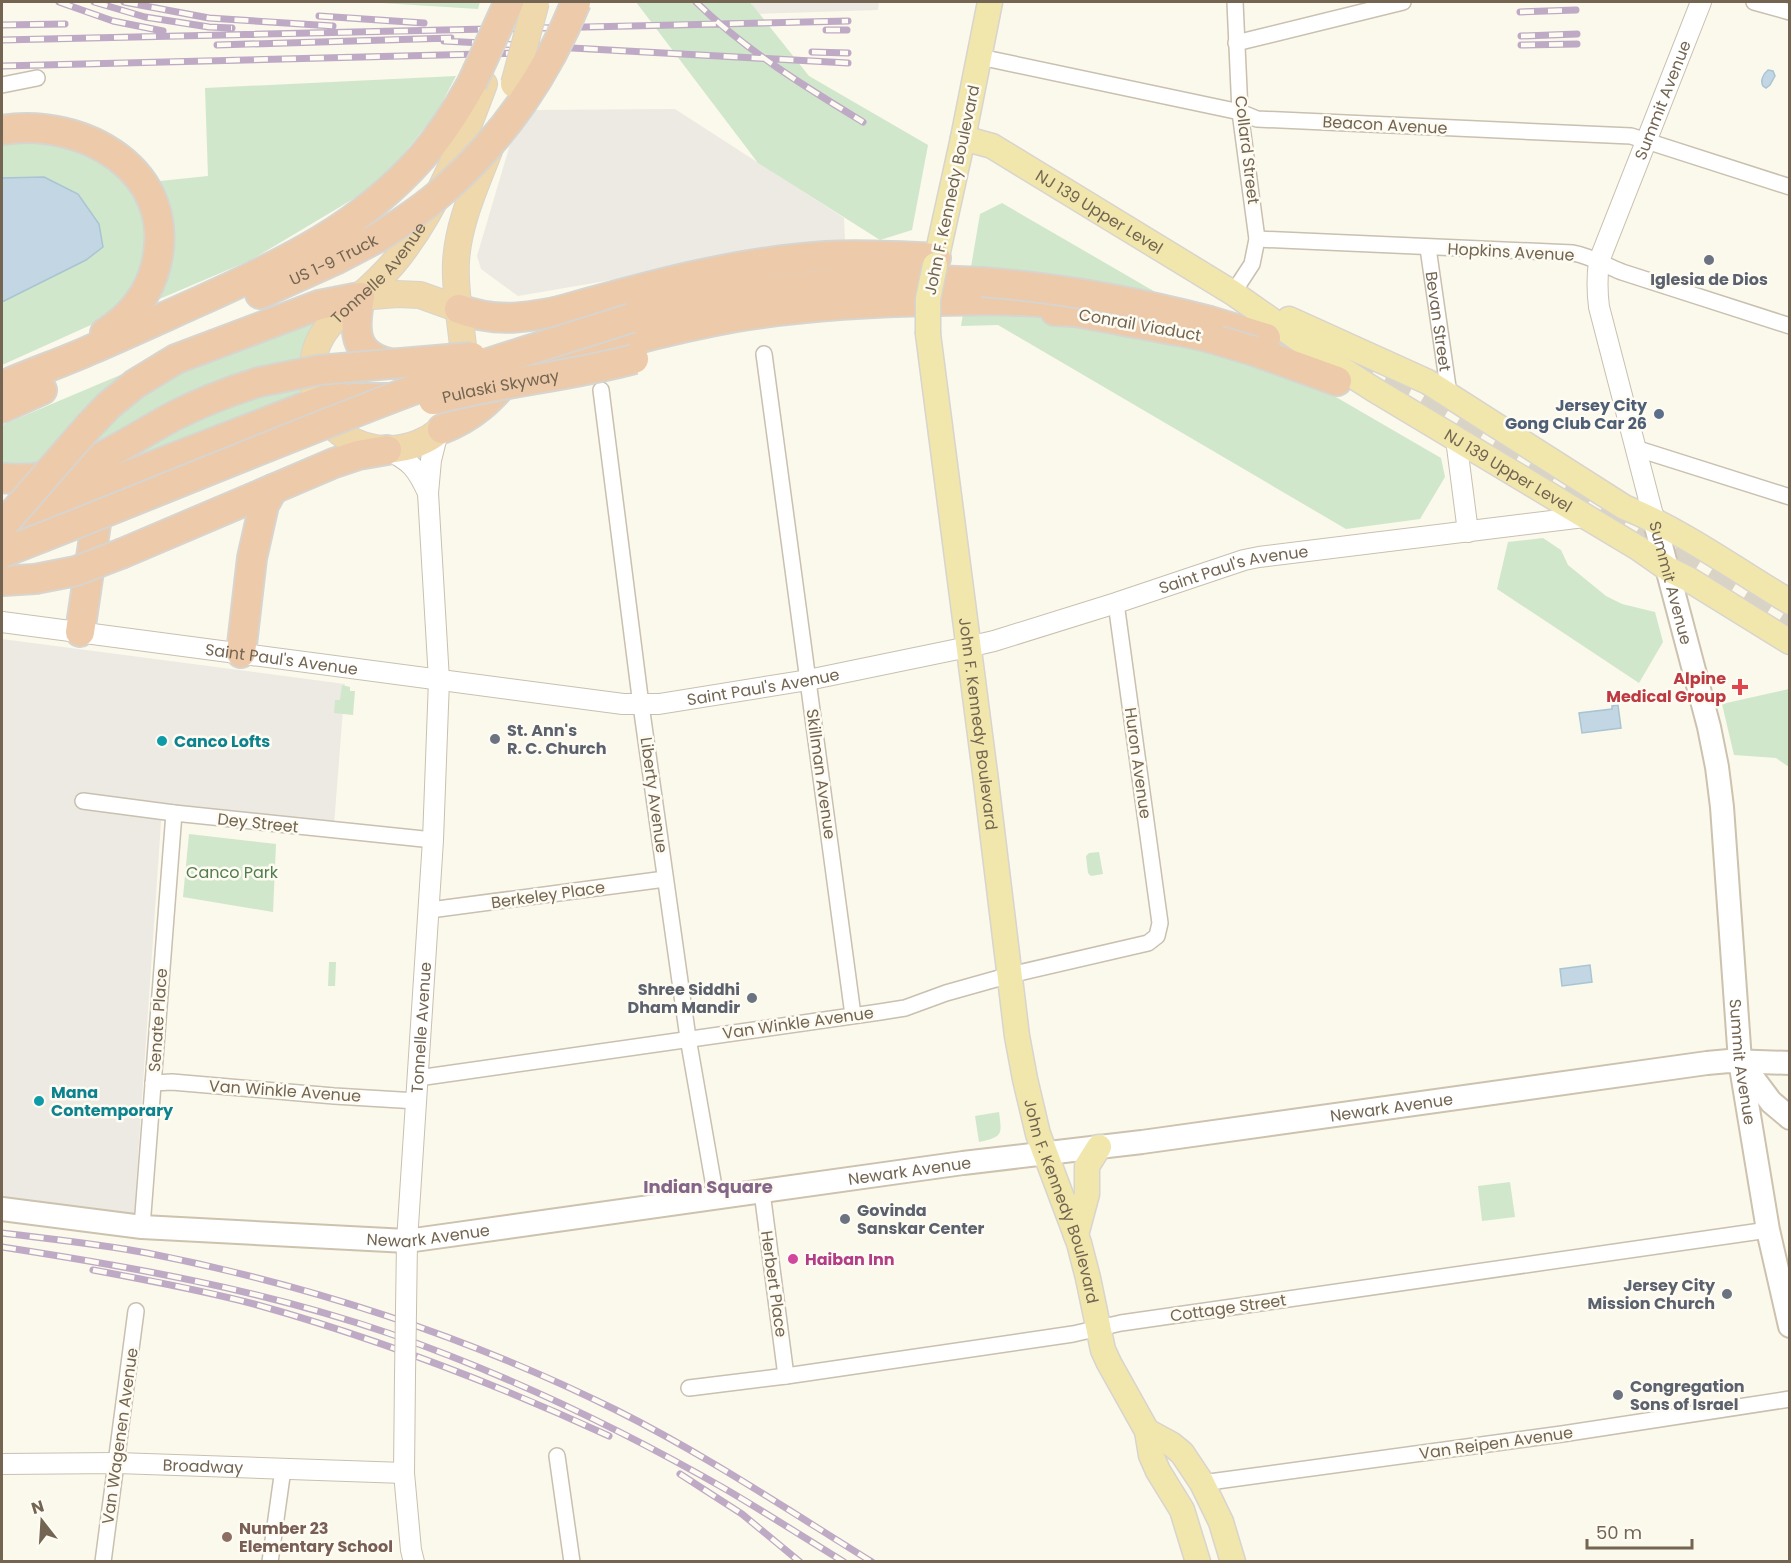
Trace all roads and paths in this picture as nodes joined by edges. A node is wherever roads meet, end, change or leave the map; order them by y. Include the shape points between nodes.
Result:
1 (510, 2) edge
2 (536, 2) edge
3 (576, 2) edge
4 (990, 2) edge
5 (1235, 2) edge
6 (1403, 2) edge
7 (1701, 2) edge
8 (1754, 2) edge
9 (1790, 12) edge
10 (1236, 43) junction
11 (980, 57) junction
12 (38, 78) dead end
13 (478, 84) junction
14 (2, 85) edge
15 (1240, 112) junction
16 (2, 130) edge
17 (963, 138) junction
18 (1646, 141) junction
19 (1790, 187) edge
20 (1257, 239) junction
21 (1428, 248) junction
22 (1599, 261) junction
23 (935, 262) junction
24 (981, 282) joint
25 (1233, 293) junction
26 (360, 297) junction
27 (724, 297) junction
28 (1014, 305) junction
29 (459, 309) junction
30 (552, 313) junction
31 (631, 318) junction
32 (1790, 327) edge
33 (1260, 344) junction
34 (764, 354) dead end
35 (427, 368) junction
36 (522, 371) junction
37 (465, 379) junction
38 (1337, 381) dead end
39 (17, 386) edge
40 (601, 390) dead end
41 (1449, 394) junction
42 (318, 402) junction
43 (2, 408) edge
44 (440, 430) junction
45 (1456, 439) junction
46 (1635, 448) junction
47 (387, 450) junction
48 (136, 473) junction
49 (2, 478) edge
50 (273, 489) junction
51 (428, 494) junction
52 (1790, 497) edge
53 (208, 517) junction
54 (1584, 517) junction
55 (4, 519) edge
56 (1654, 519) junction
57 (1468, 532) junction
58 (2, 553) edge
59 (252, 558) junction
60 (2, 562) edge
61 (1668, 569) junction
62 (2, 581) edge
63 (1790, 602) edge
64 (1116, 603) junction
65 (2, 622) edge
66 (80, 632) junction
67 (1790, 642) edge
68 (968, 647) junction
69 (241, 653) junction
70 (438, 680) junction
71 (808, 680) junction
72 (641, 705) junction
73 (83, 801) dead end
74 (174, 813) junction
75 (433, 840) junction
76 (665, 879) junction
77 (430, 910) junction
78 (1160, 923) joint
79 (1010, 975) junction
80 (853, 1015) junction
81 (688, 1038) junction
82 (1740, 1061) junction
83 (1790, 1063) edge
84 (418, 1078) junction
85 (153, 1083) junction
86 (417, 1101) junction
87 (1790, 1118) edge
88 (1099, 1147) junction
89 (1044, 1153) junction
90 (762, 1192) junction
91 (716, 1198) junction
92 (2, 1209) edge
93 (142, 1227) junction
94 (1768, 1230) junction
95 (1076, 1235) junction
96 (407, 1241) junction
97 (136, 1311) dead end
98 (1790, 1326) edge
99 (1099, 1329) junction
100 (786, 1376) junction
101 (689, 1388) dead end
102 (1790, 1399) edge
103 (1147, 1431) junction
104 (557, 1456) dead end
105 (117, 1463) junction
106 (2, 1464) edge
107 (283, 1469) junction
108 (404, 1473) junction
109 (1202, 1483) junction
110 (1182, 1510) junction
111 (103, 1562) edge
112 (270, 1562) edge
113 (414, 1562) edge
114 (572, 1562) edge
115 (1198, 1562) edge
116 (1213, 1562) edge
117 (1233, 1562) edge

1 - 13 highway, bridge
2 - 29 highway, Tonnelle Avenue, bridge via 514,84 461,230 456,261
3 - 39 highway, US 1-9 Truck, bridge via 555,51 515,113 483,152 422,208 351,252
4 - 11 main road, John F. Kennedy Boulevard
5 - 10 street, Collard Street
6 - 10 street
7 - 18 street, Summit Avenue
8 - 9 street
10 - 15 street, Collard Street
11 - 15 street, Beacon Avenue
11 - 17 main road, John F. Kennedy Boulevard
12 - 14 street
13 - 26 highway, Tonnelle Avenue via 456,155 418,228 394,263
13 - 39 highway via 421,158 379,199 338,230 258,275
15 - 18 street, Beacon Avenue via 1257,119 1631,136
15 - 20 street, Collard Street
16 - 39 highway via 54,129 86,138 108,150 141,182 154,210 158,232 154,270 129,315
17 - 23 main road, John F. Kennedy Boulevard
17 - 25 main road, NJ 139 Upper Level via 992,146
18 - 19 street, Beacon Avenue
18 - 22 street, Summit Avenue
20 - 21 street, Hopkins Avenue
20 - 25 street, Collard Street via 1252,264
21 - 22 street, Hopkins Avenue via 1573,254
21 - 41 street, Bevan Street
22 - 32 street, Hopkins Avenue
22 - 46 street, Summit Avenue via 1599,307
23 - 30 highway via 881,255 838,255 768,263 671,280
23 - 68 main road, John F. Kennedy Boulevard, bridge via 928,299 928,334
24 - 27 highway, Pulaski Skyway via 855,281
24 - 33 highway, Conrail Viaduct, bridge via 1100,296 1210,321
25 - 41 main road, NJ 139 Upper Level
25 - 45 main road, NJ 139 Upper Level via 1334,364
26 - 29 highway via 420,296
26 - 35 highway via 356,329 363,350 383,362
26 - 42 highway, Tonnelle Avenue via 330,324 319,342 313,369
26 - 55 highway, bridge via 319,305 165,364 108,406
27 - 30 highway via 644,296
27 - 31 highway, Pulaski Skyway
28 - 33 highway, Conrail Viaduct, bridge via 1044,302 1085,307 1160,321 1178,331
28 - 36 highway via 883,302 778,311 662,332
28 - 60 highway, Pulaski Skyway, bridge via 728,337 591,370 433,400
29 - 30 highway via 502,319
29 - 37 highway, Tonnelle Avenue
31 - 49 highway, bridge via 472,357 319,370 259,382 193,407 76,469 43,478
31 - 58 highway, Pulaski Skyway, bridge via 430,383
33 - 38 highway
34 - 71 street, Skillman Avenue
35 - 37 highway
35 - 42 highway via 390,373
36 - 37 highway
36 - 44 highway via 480,408
37 - 42 highway via 434,395
37 - 44 highway, Tonnelle Avenue via 462,399
39 - 43 highway, US 1-9 Truck
40 - 72 street, Liberty Avenue
41 - 56 main road, NJ 139 Upper Level via 1624,507
42 - 47 highway, Tonnelle Avenue via 326,419 341,434
42 - 48 highway
44 - 47 highway via 418,444
44 - 51 street, Tonnelle Avenue via 431,460
45 - 54 main road, NJ 139 Upper Level
45 - 57 street
46 - 52 street
46 - 56 street, Summit Avenue
47 - 50 highway via 347,458
47 - 51 street, Tonnelle Avenue via 411,464
48 - 55 highway
48 - 66 highway via 115,485 100,505
50 - 53 highway
50 - 59 highway via 264,505
51 - 70 street, Tonnelle Avenue
53 - 59 highway via 222,518 235,525
53 - 62 highway, bridge via 84,569
54 - 57 street, Saint Paul's Avenue
54 - 61 main road, NJ 139 Upper Level
56 - 61 main road, Summit Avenue
56 - 63 main road, NJ 139 Upper Level
57 - 64 street, Saint Paul's Avenue via 1259,557
59 - 69 highway
61 - 67 main road, NJ 139 Upper Level
61 - 82 main road, Summit Avenue via 1717,767
64 - 68 street, Saint Paul's Avenue
64 - 78 street, Huron Avenue
65 - 66 street, Saint Paul's Avenue
66 - 69 street, Saint Paul's Avenue
68 - 71 street, Saint Paul's Avenue
68 - 79 main road, John F. Kennedy Boulevard
69 - 70 street, Saint Paul's Avenue
70 - 72 street, Saint Paul's Avenue
70 - 75 street, Tonnelle Avenue
71 - 72 street, Saint Paul's Avenue
71 - 80 street, Skillman Avenue
72 - 76 street, Liberty Avenue
73 - 74 street, Dey Street
74 - 75 street, Dey Street
74 - 85 street, Senate Place
75 - 77 street, Tonnelle Avenue
76 - 77 street, Berkeley Place
76 - 81 street, Liberty Avenue
77 - 84 street, Tonnelle Avenue
78 - 79 street, Van Winkle Avenue via 1157,936 1148,943
79 - 80 street, Van Winkle Avenue via 905,1008
79 - 89 main road, John F. Kennedy Boulevard via 1025,1079
80 - 81 street, Van Winkle Avenue
81 - 84 street, Van Winkle Avenue
81 - 91 street, Liberty Avenue
82 - 83 main road, Newark Avenue
82 - 87 main road via 1771,1102
82 - 88 main road, Newark Avenue
82 - 94 main road, Summit Avenue
84 - 86 street, Tonnelle Avenue
85 - 86 street, Van Winkle Avenue
85 - 93 street, Senate Place
86 - 96 street, Tonnelle Avenue
88 - 89 main road, Newark Avenue
88 - 95 main road via 1087,1166 1087,1194
89 - 90 main road, Newark Avenue
89 - 95 main road, John F. Kennedy Boulevard
90 - 91 main road, Newark Avenue
90 - 100 street, Herbert Place
91 - 96 main road, Newark Avenue
92 - 93 main road, Newark Avenue
93 - 96 main road, Newark Avenue
94 - 98 main road, Summit Avenue
94 - 99 street, Cottage Street
95 - 99 main road, John F. Kennedy Boulevard
96 - 108 street, Tonnelle Avenue, bridge
97 - 105 street, Van Wagenen Avenue
99 - 100 street, Cottage Street
99 - 103 main road, John F. Kennedy Boulevard via 1108,1363
100 - 101 street, Cottage Street
102 - 109 street, Van Reipen Avenue
103 - 109 main road, John F. Kennedy Boulevard via 1182,1453
103 - 110 main road, John F. Kennedy Boulevard via 1158,1471
104 - 114 street
105 - 106 street, Broadway
105 - 107 street, Broadway
105 - 111 street, Van Wagenen Avenue
107 - 108 street, Broadway
107 - 112 street
108 - 113 street, Tonnelle Avenue
109 - 117 main road, John F. Kennedy Boulevard via 1221,1522
110 - 115 main road, John F. Kennedy Boulevard
110 - 116 main road

